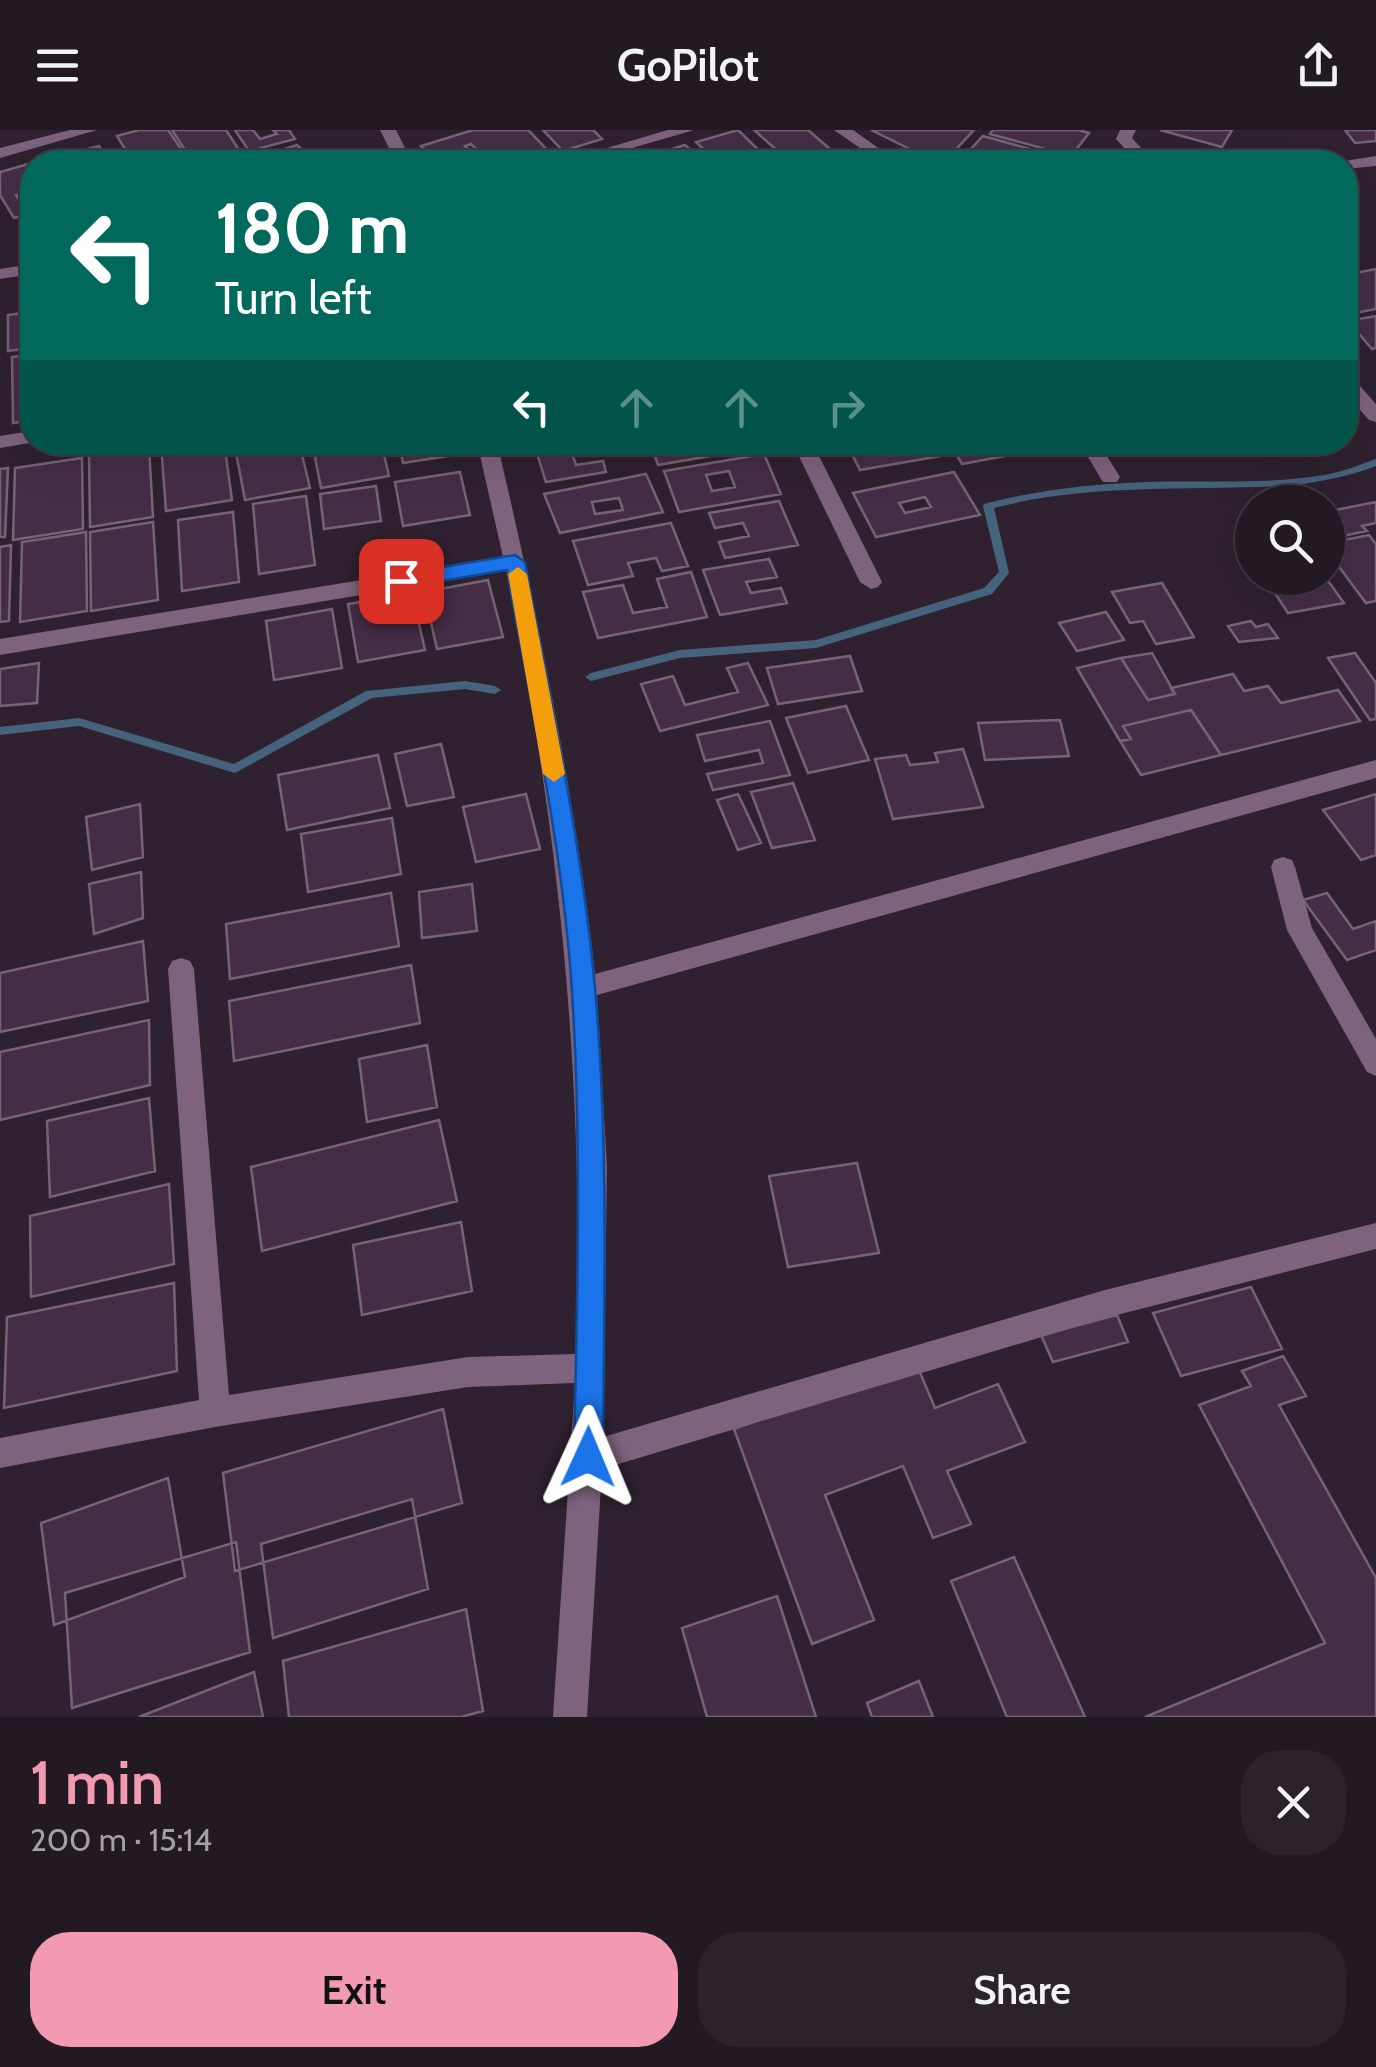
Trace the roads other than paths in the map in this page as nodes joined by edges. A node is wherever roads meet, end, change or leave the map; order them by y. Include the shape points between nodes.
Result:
1 (88, 130) edge
2 (686, 130) edge
3 (842, 130) edge
4 (1128, 130) edge
5 (612, 150) edge
6 (872, 150) edge
7 (1135, 150) edge
8 (0, 153) edge
9 (1358, 396) edge
10 (1376, 416) edge
11 (490, 455) edge
12 (808, 455) edge
13 (1096, 455) edge
14 (1110, 477) dead end
15 (515, 562) junction
16 (871, 582) dead end
17 (0, 647) edge
18 (1376, 769) edge
19 (1284, 868) dead end
20 (181, 969) dead end
21 (584, 988) junction
22 (1376, 1064) edge
23 (1376, 1236) edge
24 (590, 1368) junction
25 (214, 1412) junction
26 (0, 1452) edge
27 (588, 1457) junction
28 (570, 1717) edge

1 - 8 street
2 - 5 street
3 - 6 street
4 - 7 street via 1124,139
9 - 10 street
11 - 15 street
12 - 16 street
13 - 14 street
15 - 17 street
15 - 21 street via 568,848
18 - 21 street
19 - 22 street via 1300,930
20 - 25 street
21 - 24 street via 592,1148
23 - 27 street via 1106,1304
24 - 25 street via 468,1372
24 - 27 street
25 - 26 street
27 - 28 street

